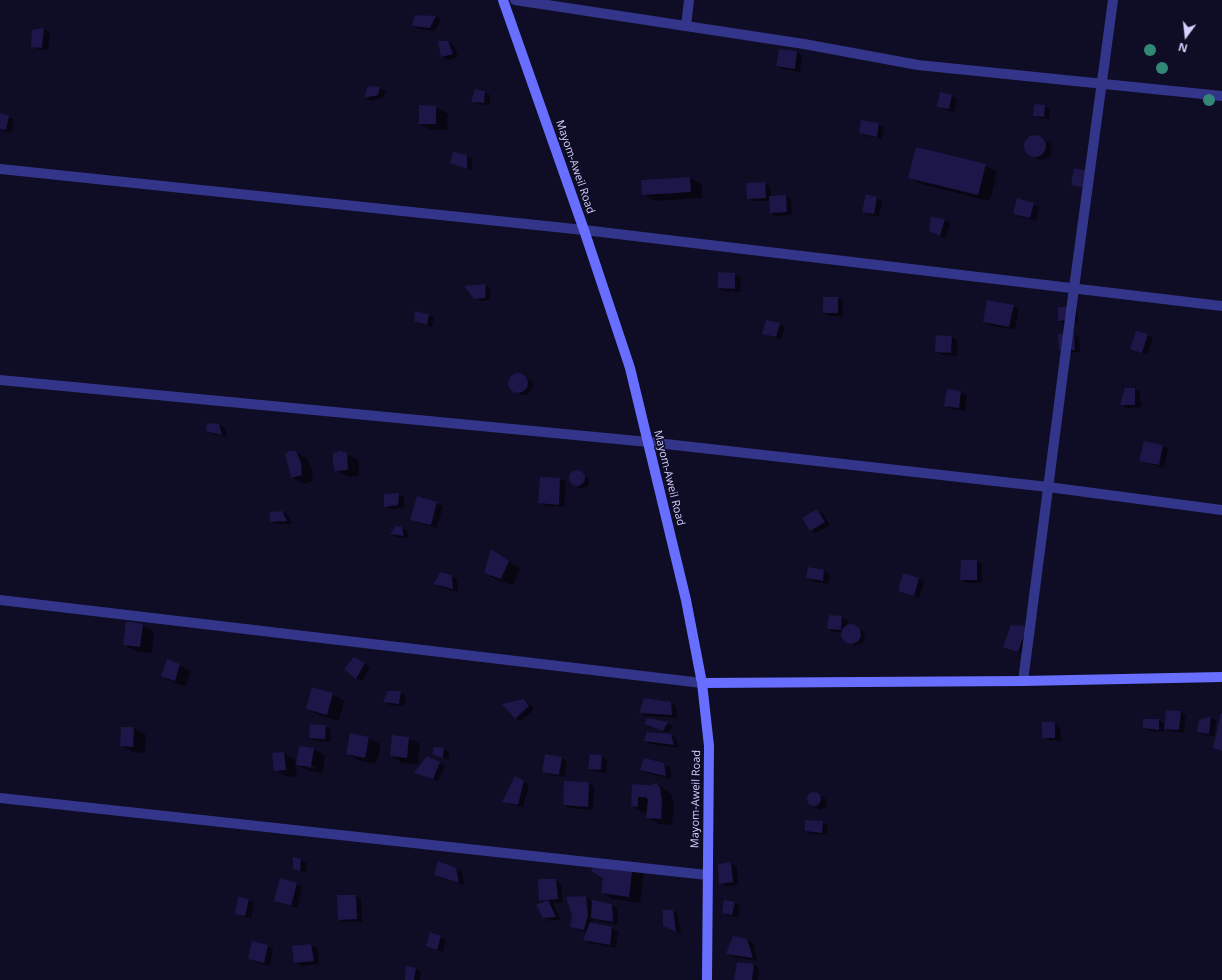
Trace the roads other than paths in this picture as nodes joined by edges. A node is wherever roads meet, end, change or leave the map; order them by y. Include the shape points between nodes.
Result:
1 (504, 0) edge
2 (515, 0) edge
3 (690, 0) edge
4 (1113, 0) edge
5 (686, 26) junction
6 (1102, 84) junction
7 (1222, 96) edge
8 (0, 169) edge
9 (584, 230) junction
10 (1074, 288) junction
11 (1222, 306) edge
12 (0, 380) edge
13 (648, 442) junction
14 (1048, 487) junction
15 (1222, 510) edge
16 (0, 600) edge
17 (1222, 677) edge
18 (1023, 681) junction
19 (702, 683) junction
20 (0, 798) edge
21 (707, 875) junction
22 (707, 980) edge

1 - 9 main road, Mayom-Aweil Road
2 - 5 street
3 - 5 street
4 - 6 street
5 - 6 street via 918,65
6 - 7 street
6 - 10 street
8 - 9 street
9 - 10 street
9 - 13 main road, Mayom-Aweil Road via 630,368
10 - 11 street
10 - 14 street
12 - 13 street
13 - 14 street
13 - 19 main road, Mayom-Aweil Road via 686,600
14 - 15 street
14 - 18 street
16 - 19 street
17 - 18 main road
18 - 19 main road
19 - 21 main road, Mayom-Aweil Road via 708,746
20 - 21 street
21 - 22 main road, Mayom-Aweil Road

